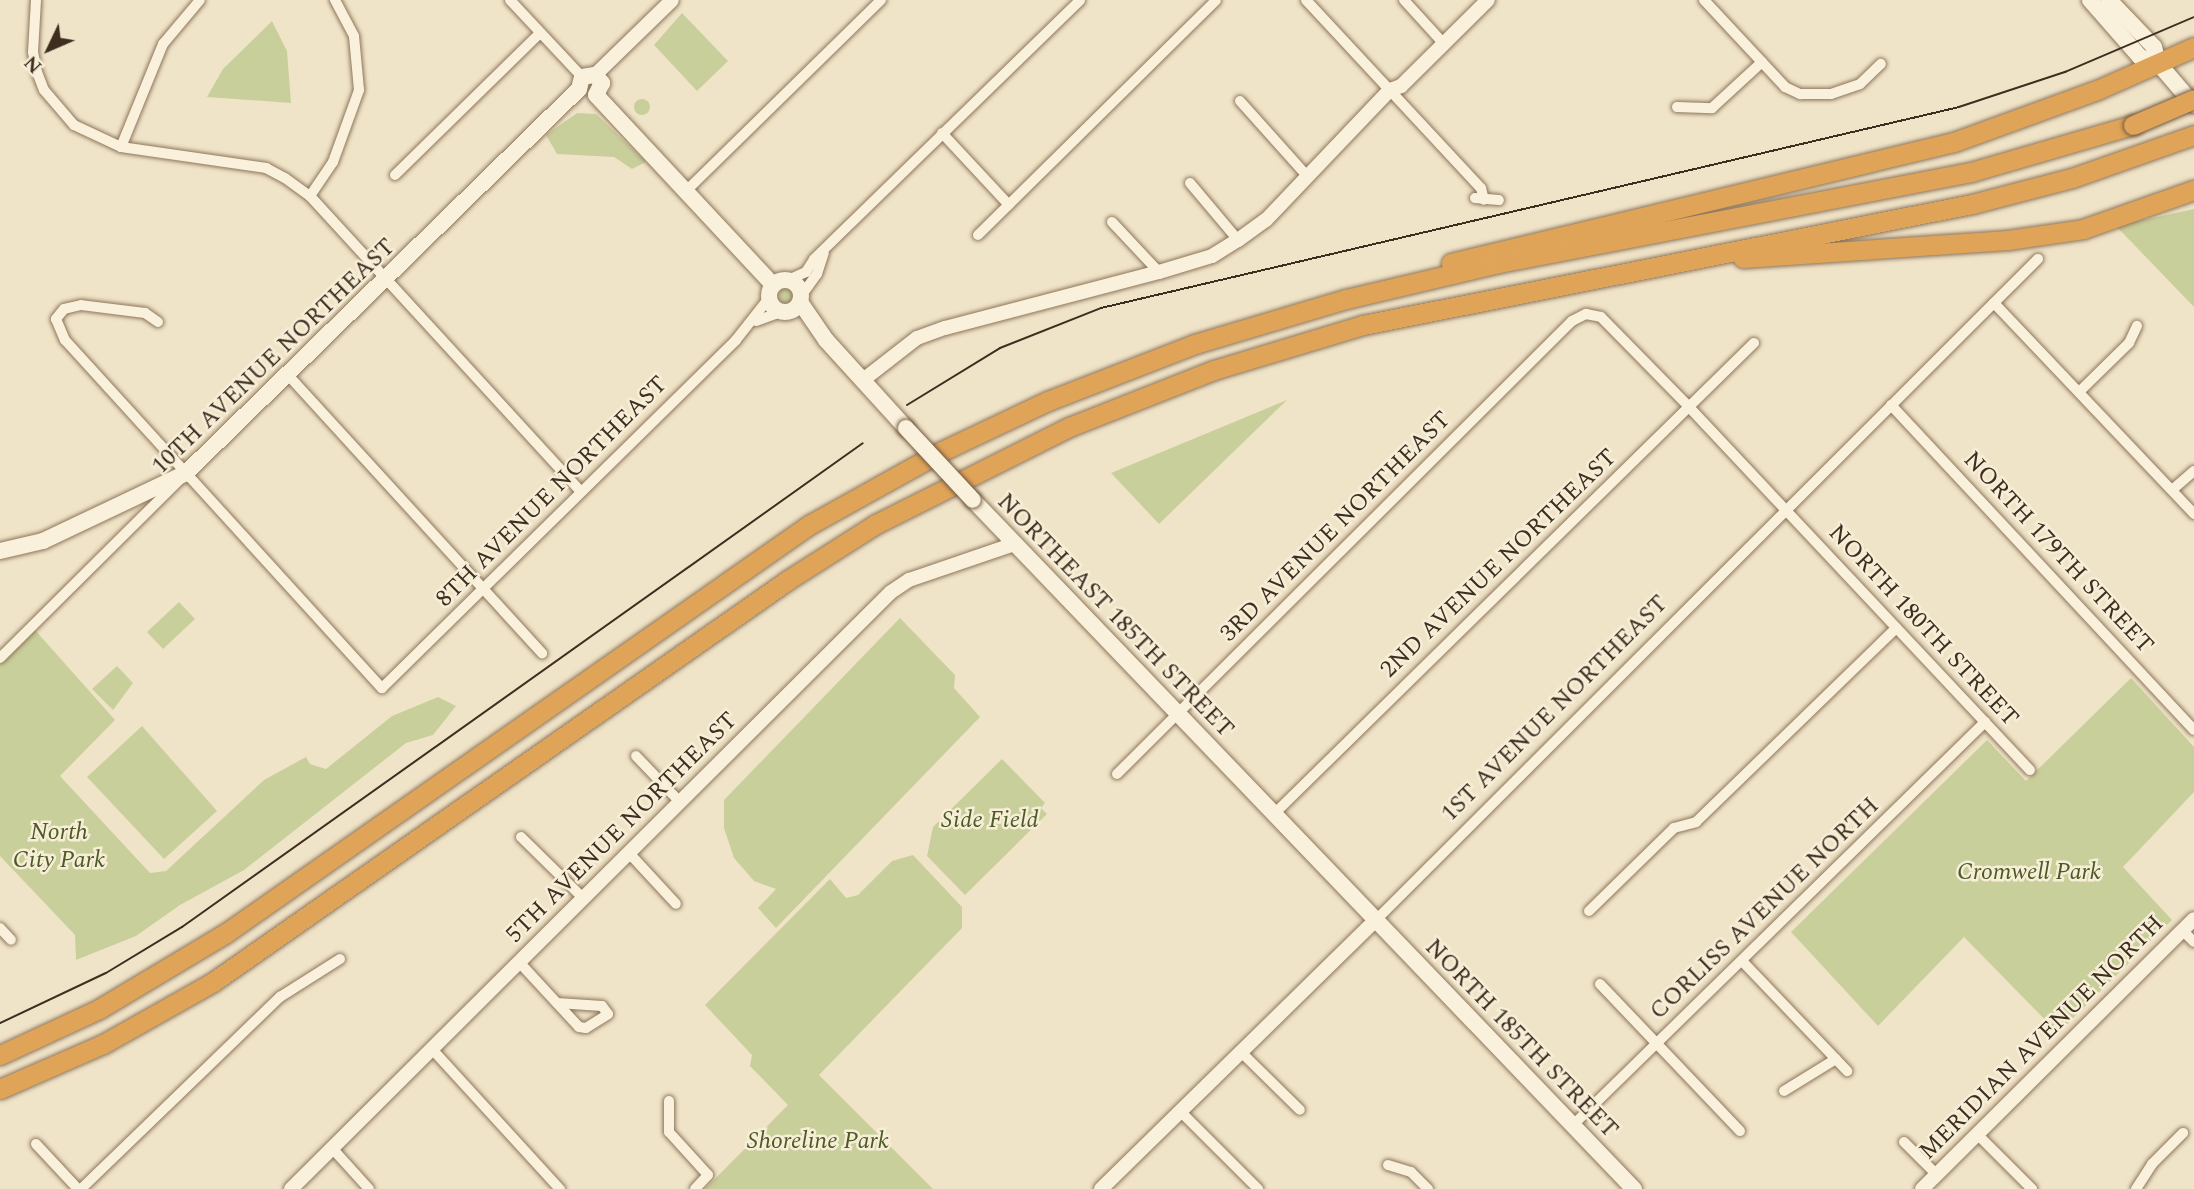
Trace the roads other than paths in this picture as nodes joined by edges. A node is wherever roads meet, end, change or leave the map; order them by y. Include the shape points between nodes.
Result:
1 (36, 0) edge
2 (200, 0) edge
3 (335, 0) edge
4 (510, 0) edge
5 (672, 0) edge
6 (881, 0) edge
7 (1080, 0) edge
8 (1216, 0) edge
9 (1306, 0) edge
10 (1404, 0) edge
11 (1488, 0) edge
12 (1703, 0) edge
13 (2090, 0) edge
14 (2109, 0) edge
15 (540, 33) junction
16 (1444, 44) junction
17 (2194, 47) edge
18 (1762, 62) junction
19 (2158, 63) junction
20 (1881, 64) dead end
21 (585, 80) junction
22 (1390, 90) junction
23 (1240, 101) dead end
24 (2194, 102) edge
25 (1677, 107) dead end
26 (942, 133) junction
27 (2194, 135) edge
28 (121, 147) junction
29 (395, 175) dead end
30 (1308, 177) junction
31 (1189, 183) dead end
32 (2194, 190) edge
33 (686, 191) junction
34 (310, 196) junction
35 (1499, 200) dead end
36 (1009, 205) junction
37 (1112, 222) dead end
38 (978, 236) dead end
39 (1238, 240) junction
40 (824, 253) junction
41 (1696, 258) junction
42 (2038, 258) dead end
43 (1159, 272) junction
44 (387, 279) junction
45 (777, 288) junction
46 (1384, 289) junction
47 (801, 299) junction
48 (1994, 303) junction
49 (783, 312) junction
50 (1586, 314) joint
51 (158, 322) dead end
52 (750, 324) junction
53 (2137, 326) dead end
54 (826, 340) junction
55 (1754, 343) dead end
56 (288, 375) junction
57 (863, 380) junction
58 (2081, 390) junction
59 (1891, 405) junction
60 (1689, 407) junction
61 (2194, 471) edge
62 (186, 473) junction
63 (2172, 490) junction
64 (580, 491) junction
65 (1784, 511) junction
66 (2194, 514) edge
67 (1014, 544) junction
68 (0, 551) edge
69 (482, 590) junction
70 (1896, 628) junction
71 (542, 653) dead end
72 (0, 658) edge
73 (1177, 715) junction
74 (1985, 722) junction
75 (2194, 730) edge
76 (636, 756) dead end
77 (2030, 770) dead end
78 (1116, 774) dead end
79 (680, 802) junction
80 (1273, 815) junction
81 (521, 837) dead end
82 (629, 853) junction
83 (583, 898) junction
84 (676, 904) dead end
85 (1589, 911) dead end
86 (2194, 919) edge
87 (1375, 921) junction
88 (0, 928) edge
89 (2182, 930) junction
90 (11, 940) dead end
91 (2194, 942) edge
92 (340, 959) dead end
93 (519, 962) junction
94 (1743, 962) junction
95 (1600, 984) dead end
96 (557, 1003) dead end
97 (1656, 1044) junction
98 (432, 1049) junction
99 (1242, 1053) junction
100 (0, 1055) edge
101 (1836, 1059) junction
102 (1847, 1071) dead end
103 (0, 1089) edge
104 (1783, 1091) dead end
105 (669, 1101) dead end
106 (1300, 1110) dead end
107 (1181, 1112) junction
108 (1572, 1126) junction
109 (1740, 1131) dead end
110 (2183, 1133) dead end
111 (1977, 1134) junction
112 (1904, 1142) dead end
113 (36, 1144) dead end
114 (332, 1148) junction
115 (1388, 1165) dead end
116 (1936, 1174) junction
117 (1103, 1188) edge
118 (79, 1189) edge
119 (291, 1189) edge
120 (369, 1189) edge
121 (560, 1189) edge
122 (695, 1189) edge
123 (1258, 1189) edge
124 (1429, 1189) edge
125 (1634, 1189) edge
126 (1922, 1189) edge
127 (2032, 1189) edge
128 (2136, 1189) edge

1 - 28 street via 33,52 44,90 74,125
2 - 28 street via 163,44
3 - 34 street via 354,36 359,90 333,162
4 - 15 street
5 - 21 street, 10TH AVENUE NORTHEAST
6 - 33 street
7 - 26 street, 8TH AVENUE NORTHEAST
8 - 36 street
9 - 22 street
10 - 16 street
11 - 16 street
12 - 18 street
13 - 19 main road via 2140,57
14 - 19 main road via 2154,47
15 - 21 street
15 - 29 street
16 - 22 street via 1401,86
17 - 19 highway
18 - 20 street via 1785,86 1800,94 1830,94 1850,87 1867,80
18 - 25 street via 1712,108
19 - 24 main road
19 - 46 highway via 1954,142 1715,202 1480,253
21 - 33 main road via 585,95 596,95
21 - 44 main road, 10TH AVENUE NORTHEAST
22 - 30 street
22 - 35 street via 1481,188 1479,199
23 - 30 street
24 - 46 highway, bridge via 2133,125 1971,172
26 - 36 street
26 - 40 street, 8TH AVENUE NORTHEAST
27 - 41 highway via 2020,193
28 - 34 street via 266,168
30 - 39 street via 1266,220
31 - 39 street
32 - 41 highway via 2083,229 2007,240 1801,257
33 - 45 main road
34 - 44 street
36 - 38 street
37 - 43 street
39 - 43 street via 1212,256
40 - 45 street, 8TH AVENUE NORTHEAST via 806,272
40 - 47 street, 8TH AVENUE NORTHEAST
41 - 103 highway via 1438,307 1313,339 1153,393 998,460 876,524 772,590 213,982 103,1044
42 - 48 street, 1ST AVENUE NORTHEAST
43 - 57 street via 945,328 918,338
44 - 56 main road, 10TH AVENUE NORTHEAST
44 - 64 street
45 - 47 main road, NORTHEAST 185TH STREET via 797,286
45 - 49 main road, NORTHEAST 185TH STREET
45 - 52 street, 8TH AVENUE NORTHEAST
46 - 100 highway via 1270,320 1121,371 977,434 859,495 730,577 216,939 99,1009
47 - 49 main road
47 - 54 main road, NORTHEAST 185TH STREET
48 - 58 street
48 - 59 street, 1ST AVENUE NORTHEAST
49 - 52 street, 8TH AVENUE NORTHEAST
49 - 54 main road, NORTHEAST 185TH STREET
50 - 60 street, NORTH 180TH STREET via 1601,317
50 - 73 street, 3RD AVENUE NORTHEAST via 1572,321
51 - 62 street via 145,313 81,304 64,309 56,319 65,340
52 - 64 street, 8TH AVENUE NORTHEAST
53 - 58 street via 2129,343
54 - 57 main road, NORTHEAST 185TH STREET
55 - 60 street, 2ND AVENUE NORTHEAST
56 - 62 main road, 10TH AVENUE NORTHEAST
56 - 69 street
57 - 67 main road, NORTHEAST 185TH STREET, bridge
58 - 63 street
59 - 65 street, 1ST AVENUE NORTHEAST
59 - 75 street, NORTH 179TH STREET
60 - 65 street, NORTH 180TH STREET
60 - 80 street, 2ND AVENUE NORTHEAST
61 - 63 street
62 - 68 main road via 43,541
62 - 69 street, 8TH AVENUE NORTHEAST via 382,688
62 - 72 street, 10TH AVENUE NORTHEAST
63 - 66 street
64 - 69 street, 8TH AVENUE NORTHEAST
65 - 70 street, NORTH 180TH STREET
65 - 87 street, 1ST AVENUE NORTHEAST
67 - 73 main road, NORTHEAST 185TH STREET
67 - 79 street, 5TH AVENUE NORTHEAST via 909,580 891,592
69 - 71 street
70 - 74 street, NORTH 180TH STREET
70 - 85 street via 1696,822 1674,828
73 - 78 street, 3RD AVENUE NORTHEAST
73 - 80 main road, NORTHEAST 185TH STREET
74 - 77 street, NORTH 180TH STREET
74 - 94 street, CORLISS AVENUE NORTH
76 - 79 street
79 - 82 street, 5TH AVENUE NORTHEAST
80 - 87 main road, NORTHEAST 185TH STREET
81 - 83 street
82 - 83 street, 5TH AVENUE NORTHEAST
82 - 84 street
83 - 93 street, 5TH AVENUE NORTHEAST
86 - 89 street, MERIDIAN AVENUE NORTH
87 - 99 street, 1ST AVENUE NORTHEAST
87 - 108 main road, NORTH 185TH STREET
88 - 90 street
89 - 91 street
89 - 111 street, MERIDIAN AVENUE NORTH
92 - 118 street via 280,997
93 - 96 street
93 - 98 street, 5TH AVENUE NORTHEAST
94 - 97 street, CORLISS AVENUE NORTH
94 - 101 street
95 - 97 street
97 - 108 street, CORLISS AVENUE NORTH
97 - 109 street
98 - 114 street, 5TH AVENUE NORTHEAST
98 - 121 street
99 - 106 street
99 - 107 street, 1ST AVENUE NORTHEAST
101 - 102 street
101 - 104 street
105 - 122 street via 669,1132 708,1175
107 - 117 street, 1ST AVENUE NORTHEAST
107 - 123 street
108 - 125 main road, NORTH 185TH STREET
110 - 128 street via 2152,1164
111 - 116 street, MERIDIAN AVENUE NORTH
111 - 127 street
112 - 116 street
113 - 118 street
114 - 119 street, 5TH AVENUE NORTHEAST
114 - 120 street
115 - 124 street via 1411,1172
116 - 126 street, MERIDIAN AVENUE NORTH

